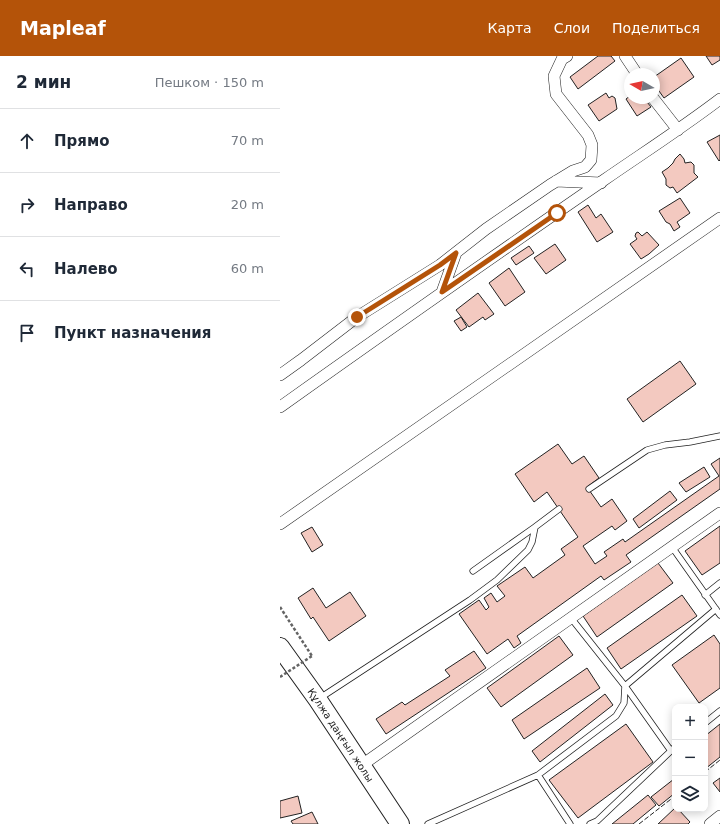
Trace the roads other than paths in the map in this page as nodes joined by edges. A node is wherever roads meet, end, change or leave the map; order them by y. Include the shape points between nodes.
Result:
1 (566, 56) edge
2 (625, 56) edge
3 (633, 68) edge
4 (720, 99) edge
5 (658, 104) edge
6 (678, 130) junction
7 (556, 181) junction
8 (600, 183) junction
9 (720, 218) edge
10 (456, 253) junction
11 (442, 292) junction
12 (280, 375) edge
13 (280, 407) edge
14 (720, 436) edge
15 (589, 489) dead end
16 (559, 509) dead end
17 (720, 513) edge
18 (280, 524) edge
19 (535, 527) junction
20 (672, 547) junction
21 (473, 571) dead end
22 (720, 583) edge
23 (705, 594) junction
24 (716, 609) junction
25 (720, 615) edge
26 (571, 618) junction
27 (280, 647) edge
28 (625, 686) junction
29 (318, 700) junction
30 (720, 711) edge
31 (708, 721) edge
32 (672, 748) edge
33 (672, 750) edge
34 (362, 765) junction
35 (538, 775) junction
36 (720, 816) edge
37 (400, 824) edge
38 (428, 824) edge
39 (570, 824) edge
40 (590, 824) edge
41 (710, 824) edge

1 - 7 street via 554,76 556,94 588,135 592,153 591,160 585,167
2 - 3 street
4 - 6 street
5 - 6 street
6 - 8 street
7 - 8 street
7 - 10 street
8 - 11 street
9 - 18 street
10 - 11 street
10 - 12 street via 357,317
11 - 13 street
14 - 15 lane via 665,444 647,450
16 - 19 lane
17 - 20 street
19 - 21 lane
19 - 29 lane via 528,550 497,580
20 - 23 lane
20 - 26 street
22 - 23 lane
23 - 24 lane
24 - 25 lane
24 - 28 lane
26 - 28 lane
26 - 34 street
27 - 29 main road, Құлжа даңғыл жолы
28 - 32 lane
28 - 35 lane via 624,704 616,716
29 - 34 main road, Құлжа даңғыл жолы
30 - 31 lane
33 - 40 lane via 597,821
34 - 37 main road, Құлжа даңғыл жолы
35 - 38 lane
35 - 39 lane
36 - 41 street

